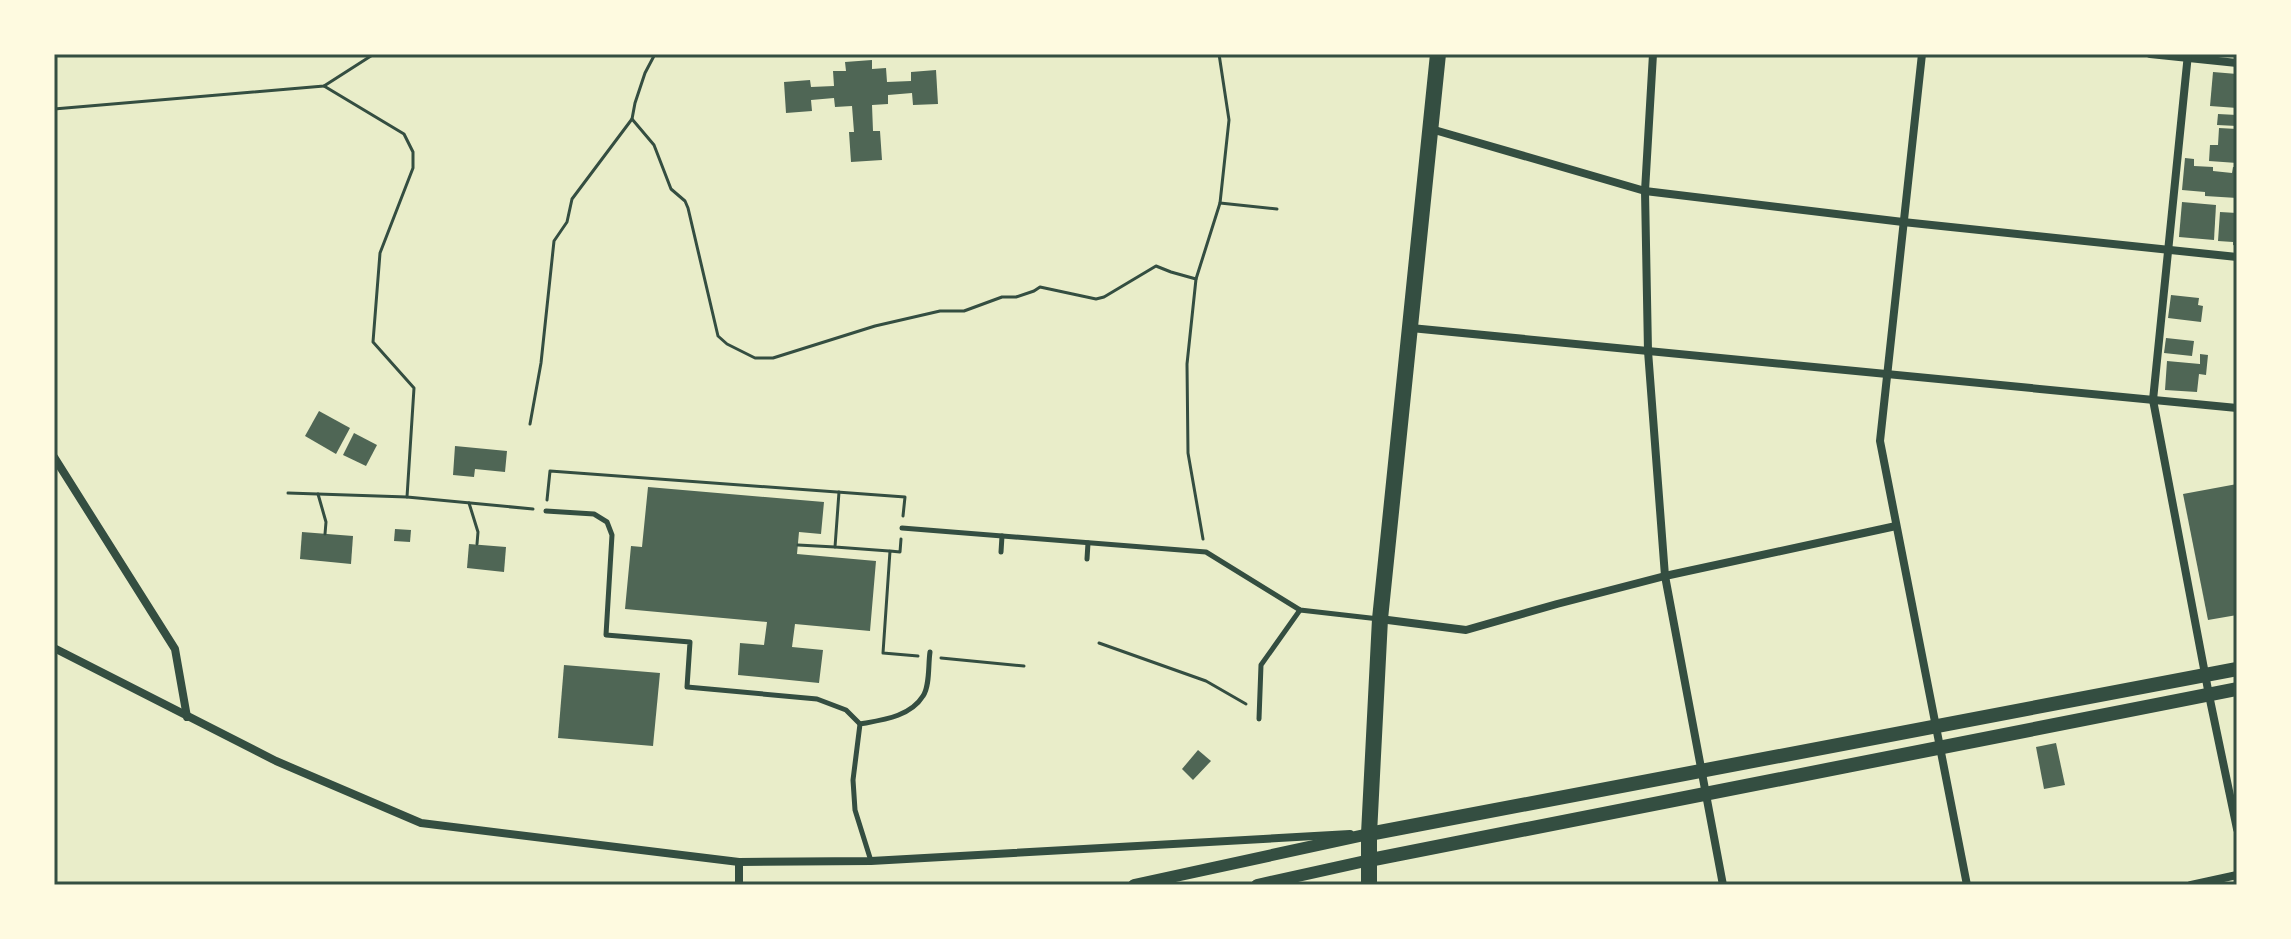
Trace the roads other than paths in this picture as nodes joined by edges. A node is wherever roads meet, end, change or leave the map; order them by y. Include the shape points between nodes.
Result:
1 (1438, 54) edge
2 (1653, 54) edge
3 (1922, 54) edge
4 (2150, 54) edge
5 (2188, 56) edge
6 (2237, 63) edge
7 (1430, 129) junction
8 (1645, 191) junction
9 (1903, 222) junction
10 (2168, 250) junction
11 (2237, 257) edge
12 (1411, 328) junction
13 (1648, 351) junction
14 (1887, 375) junction
15 (2153, 400) junction
16 (2237, 408) edge
17 (54, 457) edge
18 (546, 511) road end
19 (1896, 526) junction
20 (902, 528) road end
21 (1002, 536) junction
22 (1088, 543) junction
23 (1001, 552) dead end
24 (1087, 559) dead end
25 (1665, 576) junction
26 (1300, 610) junction
27 (1380, 619) junction
28 (54, 648) edge
29 (929, 655) road end
30 (2237, 669) edge
31 (2205, 676) junction
32 (2237, 689) edge
33 (2209, 695) junction
34 (1260, 715) road end
35 (187, 717) junction
36 (860, 724) junction
37 (1936, 727) junction
38 (1940, 747) junction
39 (1701, 770) junction
40 (1705, 793) junction
41 (2237, 829) edge
42 (1369, 834) junction
43 (1370, 860) junction
44 (871, 861) junction
45 (739, 862) junction
46 (2237, 875) edge
47 (739, 885) edge
48 (1134, 885) edge
49 (1257, 885) edge
50 (1369, 885) edge
51 (1723, 885) edge
52 (1967, 885) edge
53 (2191, 885) edge

1 - 7 main road
2 - 8 street
3 - 9 street
4 - 5 street
5 - 6 street
5 - 10 street
7 - 8 street
7 - 12 main road
8 - 9 street
8 - 13 street
9 - 10 street
9 - 14 street
10 - 11 street
10 - 15 street
12 - 13 street
12 - 27 main road
13 - 14 street
13 - 25 street
14 - 15 street
14 - 19 street via 1880,441
15 - 16 street
15 - 31 street
17 - 35 street via 175,649
18 - 36 lane via 594,514 607,522 612,535 606,635 690,642 687,687 817,699 846,710
19 - 25 street
19 - 37 street
20 - 21 lane
21 - 22 lane
21 - 23 lane
22 - 24 lane
22 - 26 lane via 1206,552
25 - 27 street via 1466,630
25 - 39 street
26 - 27 lane
26 - 34 lane via 1261,665
27 - 42 main road
28 - 35 street
29 - 36 lane via 925,695 910,710
30 - 31 main road
31 - 33 street
31 - 37 main road
32 - 33 main road
33 - 38 main road
33 - 41 street
35 - 45 street via 421,823
36 - 44 lane via 855,810
37 - 38 street
37 - 39 main road
38 - 40 main road
38 - 52 street
39 - 40 street
39 - 42 main road
40 - 43 main road
40 - 51 street
42 - 43 main road
42 - 44 street
42 - 48 street
43 - 49 street
43 - 50 main road
44 - 45 street
45 - 47 street
46 - 53 street

